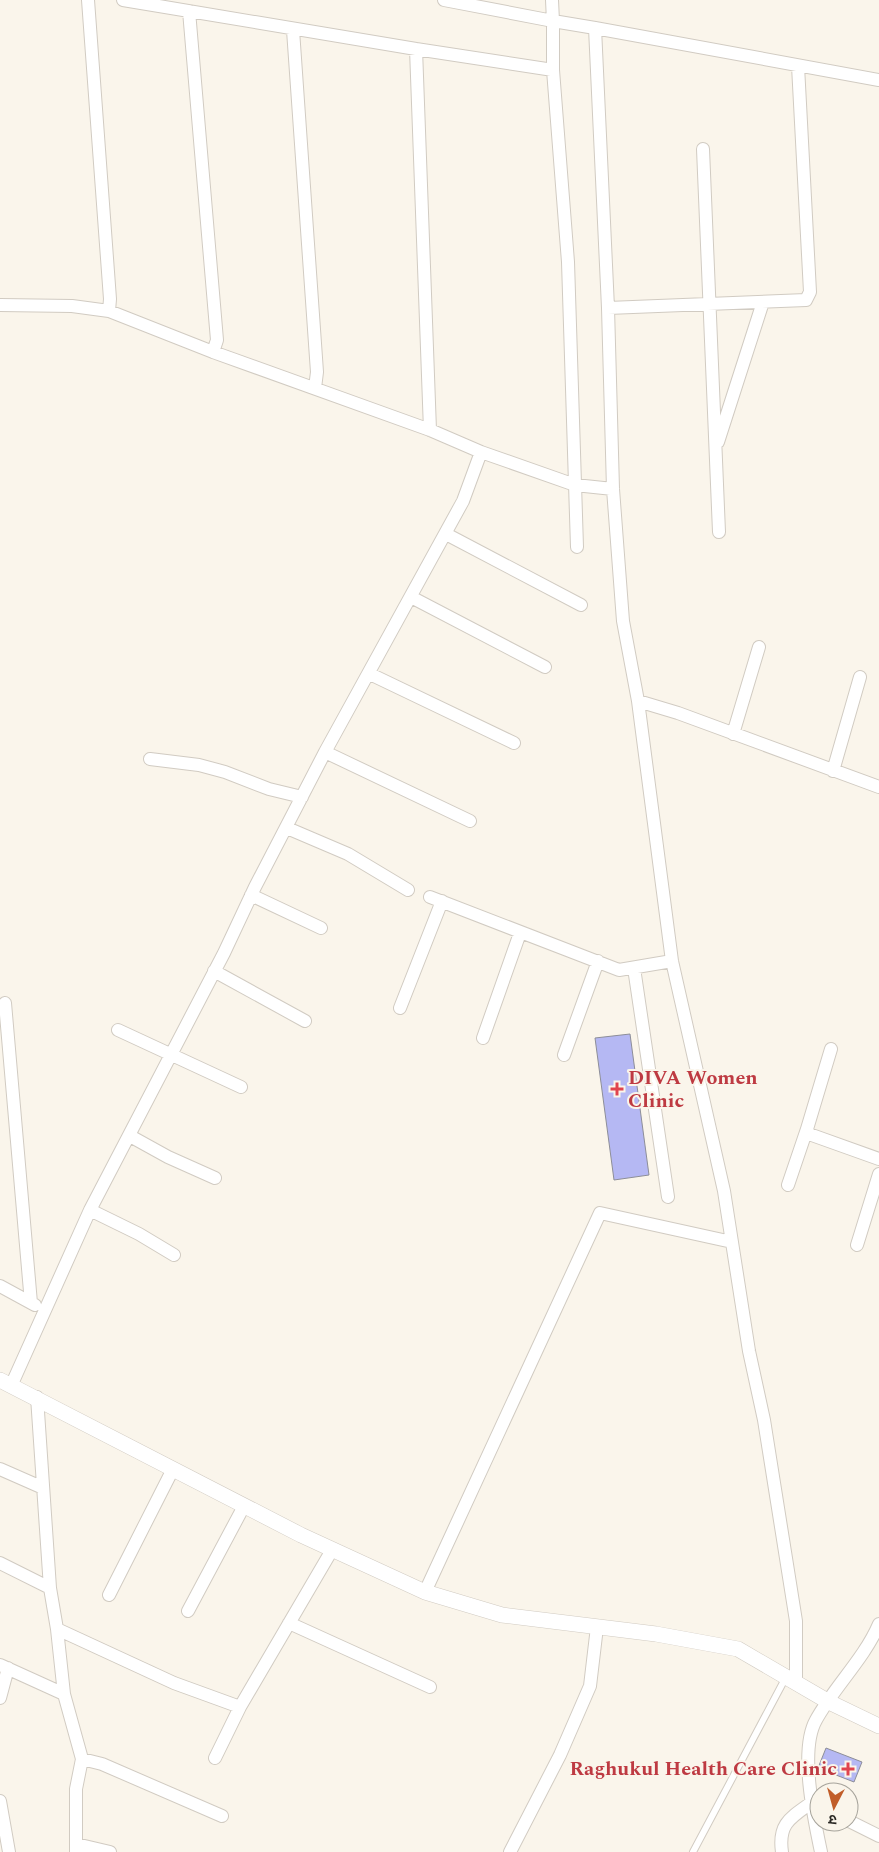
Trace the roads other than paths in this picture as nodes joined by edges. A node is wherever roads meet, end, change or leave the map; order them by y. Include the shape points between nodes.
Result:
1 (88, 0) edge
2 (123, 0) edge
3 (444, 0) edge
4 (552, 0) edge
5 (189, 11) junction
6 (553, 20) junction
7 (595, 28) junction
8 (293, 30) junction
9 (416, 49) junction
10 (798, 66) junction
11 (553, 70) junction
12 (879, 80) edge
13 (703, 149) dead end
14 (763, 302) junction
15 (709, 304) junction
16 (0, 305) edge
17 (608, 308) junction
18 (109, 310) junction
19 (213, 352) junction
20 (315, 388) junction
21 (430, 430) junction
22 (716, 449) junction
23 (481, 452) junction
24 (575, 485) junction
25 (613, 489) junction
26 (719, 532) dead end
27 (446, 534) junction
28 (577, 547) dead end
29 (412, 597) junction
30 (581, 605) dead end
31 (759, 647) dead end
32 (545, 667) dead end
33 (370, 674) junction
34 (860, 677) dead end
35 (638, 701) junction
36 (733, 734) junction
37 (514, 743) dead end
38 (326, 752) junction
39 (150, 759) dead end
40 (833, 771) junction
41 (879, 787) edge
42 (302, 797) junction
43 (470, 821) dead end
44 (286, 828) junction
45 (408, 890) dead end
46 (251, 895) junction
47 (321, 928) dead end
48 (520, 933) junction
49 (598, 961) junction
50 (672, 961) junction
51 (634, 968) junction
52 (214, 971) junction
53 (5, 1003) dead end
54 (400, 1008) dead end
55 (305, 1021) dead end
56 (118, 1030) dead end
57 (483, 1038) dead end
58 (831, 1049) dead end
59 (171, 1055) junction
60 (564, 1055) dead end
61 (241, 1087) dead end
62 (807, 1129) junction
63 (130, 1136) junction
64 (879, 1159) edge
65 (879, 1174) edge
66 (215, 1178) dead end
67 (788, 1185) dead end
68 (668, 1197) dead end
69 (90, 1210) junction
70 (732, 1242) junction
71 (857, 1245) dead end
72 (174, 1256) dead end
73 (0, 1286) edge
74 (31, 1303) junction
75 (43, 1310) junction
76 (6, 1383) edge
77 (37, 1397) junction
78 (0, 1469) edge
79 (173, 1469) junction
80 (41, 1487) junction
81 (244, 1506) junction
82 (332, 1550) junction
83 (0, 1564) edge
84 (50, 1588) junction
85 (425, 1592) junction
86 (108, 1595) dead end
87 (188, 1611) dead end
88 (289, 1623) junction
89 (879, 1624) edge
90 (597, 1626) junction
91 (57, 1628) junction
92 (4, 1666) edge
93 (791, 1678) junction
94 (430, 1687) dead end
95 (64, 1694) junction
96 (0, 1698) edge
97 (829, 1702) junction
98 (240, 1708) junction
99 (879, 1726) edge
100 (215, 1758) dead end
101 (82, 1759) junction
102 (813, 1782) edge
103 (0, 1801) edge
104 (809, 1808) edge
105 (222, 1816) dead end
106 (859, 1826) edge
107 (818, 1832) edge
108 (879, 1836) edge
109 (76, 1848) edge
110 (9, 1852) edge
111 (110, 1852) edge
112 (510, 1852) edge
113 (693, 1852) edge
114 (782, 1852) edge
115 (821, 1852) edge

1 - 18 street
2 - 5 street
3 - 6 street
4 - 6 street
5 - 8 street
5 - 19 street via 217,340
6 - 7 street
6 - 11 street
7 - 10 street
7 - 17 street
8 - 9 street
8 - 20 street via 317,372
9 - 11 street
9 - 21 street
10 - 12 street
10 - 14 street via 810,292 806,300
11 - 24 street via 568,262
13 - 15 street
14 - 15 street
14 - 22 street
15 - 17 street
15 - 22 street
16 - 18 street
17 - 25 street
18 - 19 street
19 - 20 street
20 - 21 street
21 - 23 street
22 - 26 street
23 - 24 street
23 - 27 street via 464,501
24 - 25 street
24 - 28 street
25 - 35 street via 623,621
27 - 29 street
27 - 30 street
29 - 32 street
29 - 33 street
31 - 36 street
33 - 37 street
33 - 38 street
34 - 40 street
35 - 36 street
35 - 50 street
36 - 40 street
38 - 42 street
38 - 43 street
39 - 42 street via 199,764
40 - 41 street
42 - 44 street
44 - 45 street via 363,862
44 - 46 street
46 - 47 street
46 - 52 street
48 - 49 street
48 - 54 street via 436,899
48 - 57 street
49 - 51 street via 618,970
49 - 60 street
50 - 51 street
50 - 70 street via 724,1191
51 - 68 street
52 - 55 street
52 - 59 street
53 - 74 street
56 - 59 street
58 - 62 street
59 - 61 street
59 - 63 street
62 - 64 street via 809,1134
62 - 67 street
63 - 66 street
63 - 69 street
65 - 71 street
69 - 72 street
69 - 75 street
70 - 85 street via 600,1213
70 - 93 street via 796,1621
73 - 74 street
74 - 75 street
75 - 76 street
76 - 77 street
77 - 79 street
77 - 80 street
78 - 80 street
79 - 81 street
79 - 86 street
80 - 84 street
81 - 82 street
81 - 87 street
82 - 85 street
82 - 88 street
83 - 84 street
84 - 91 street
85 - 90 street via 502,1615
88 - 94 street
88 - 98 street
89 - 97 street
90 - 93 street via 738,1649
90 - 112 street via 590,1686 560,1755
91 - 95 street
91 - 98 street via 174,1683
92 - 95 street
92 - 96 street
93 - 97 street
93 - 113 lane
95 - 101 street
97 - 99 street
97 - 102 street via 816,1720 809,1739
98 - 100 street
101 - 105 street via 102,1764
101 - 109 street via 76,1789
103 - 110 street
104 - 114 street via 792,1816 784,1826 780,1839
106 - 108 street
107 - 115 street
109 - 111 street

